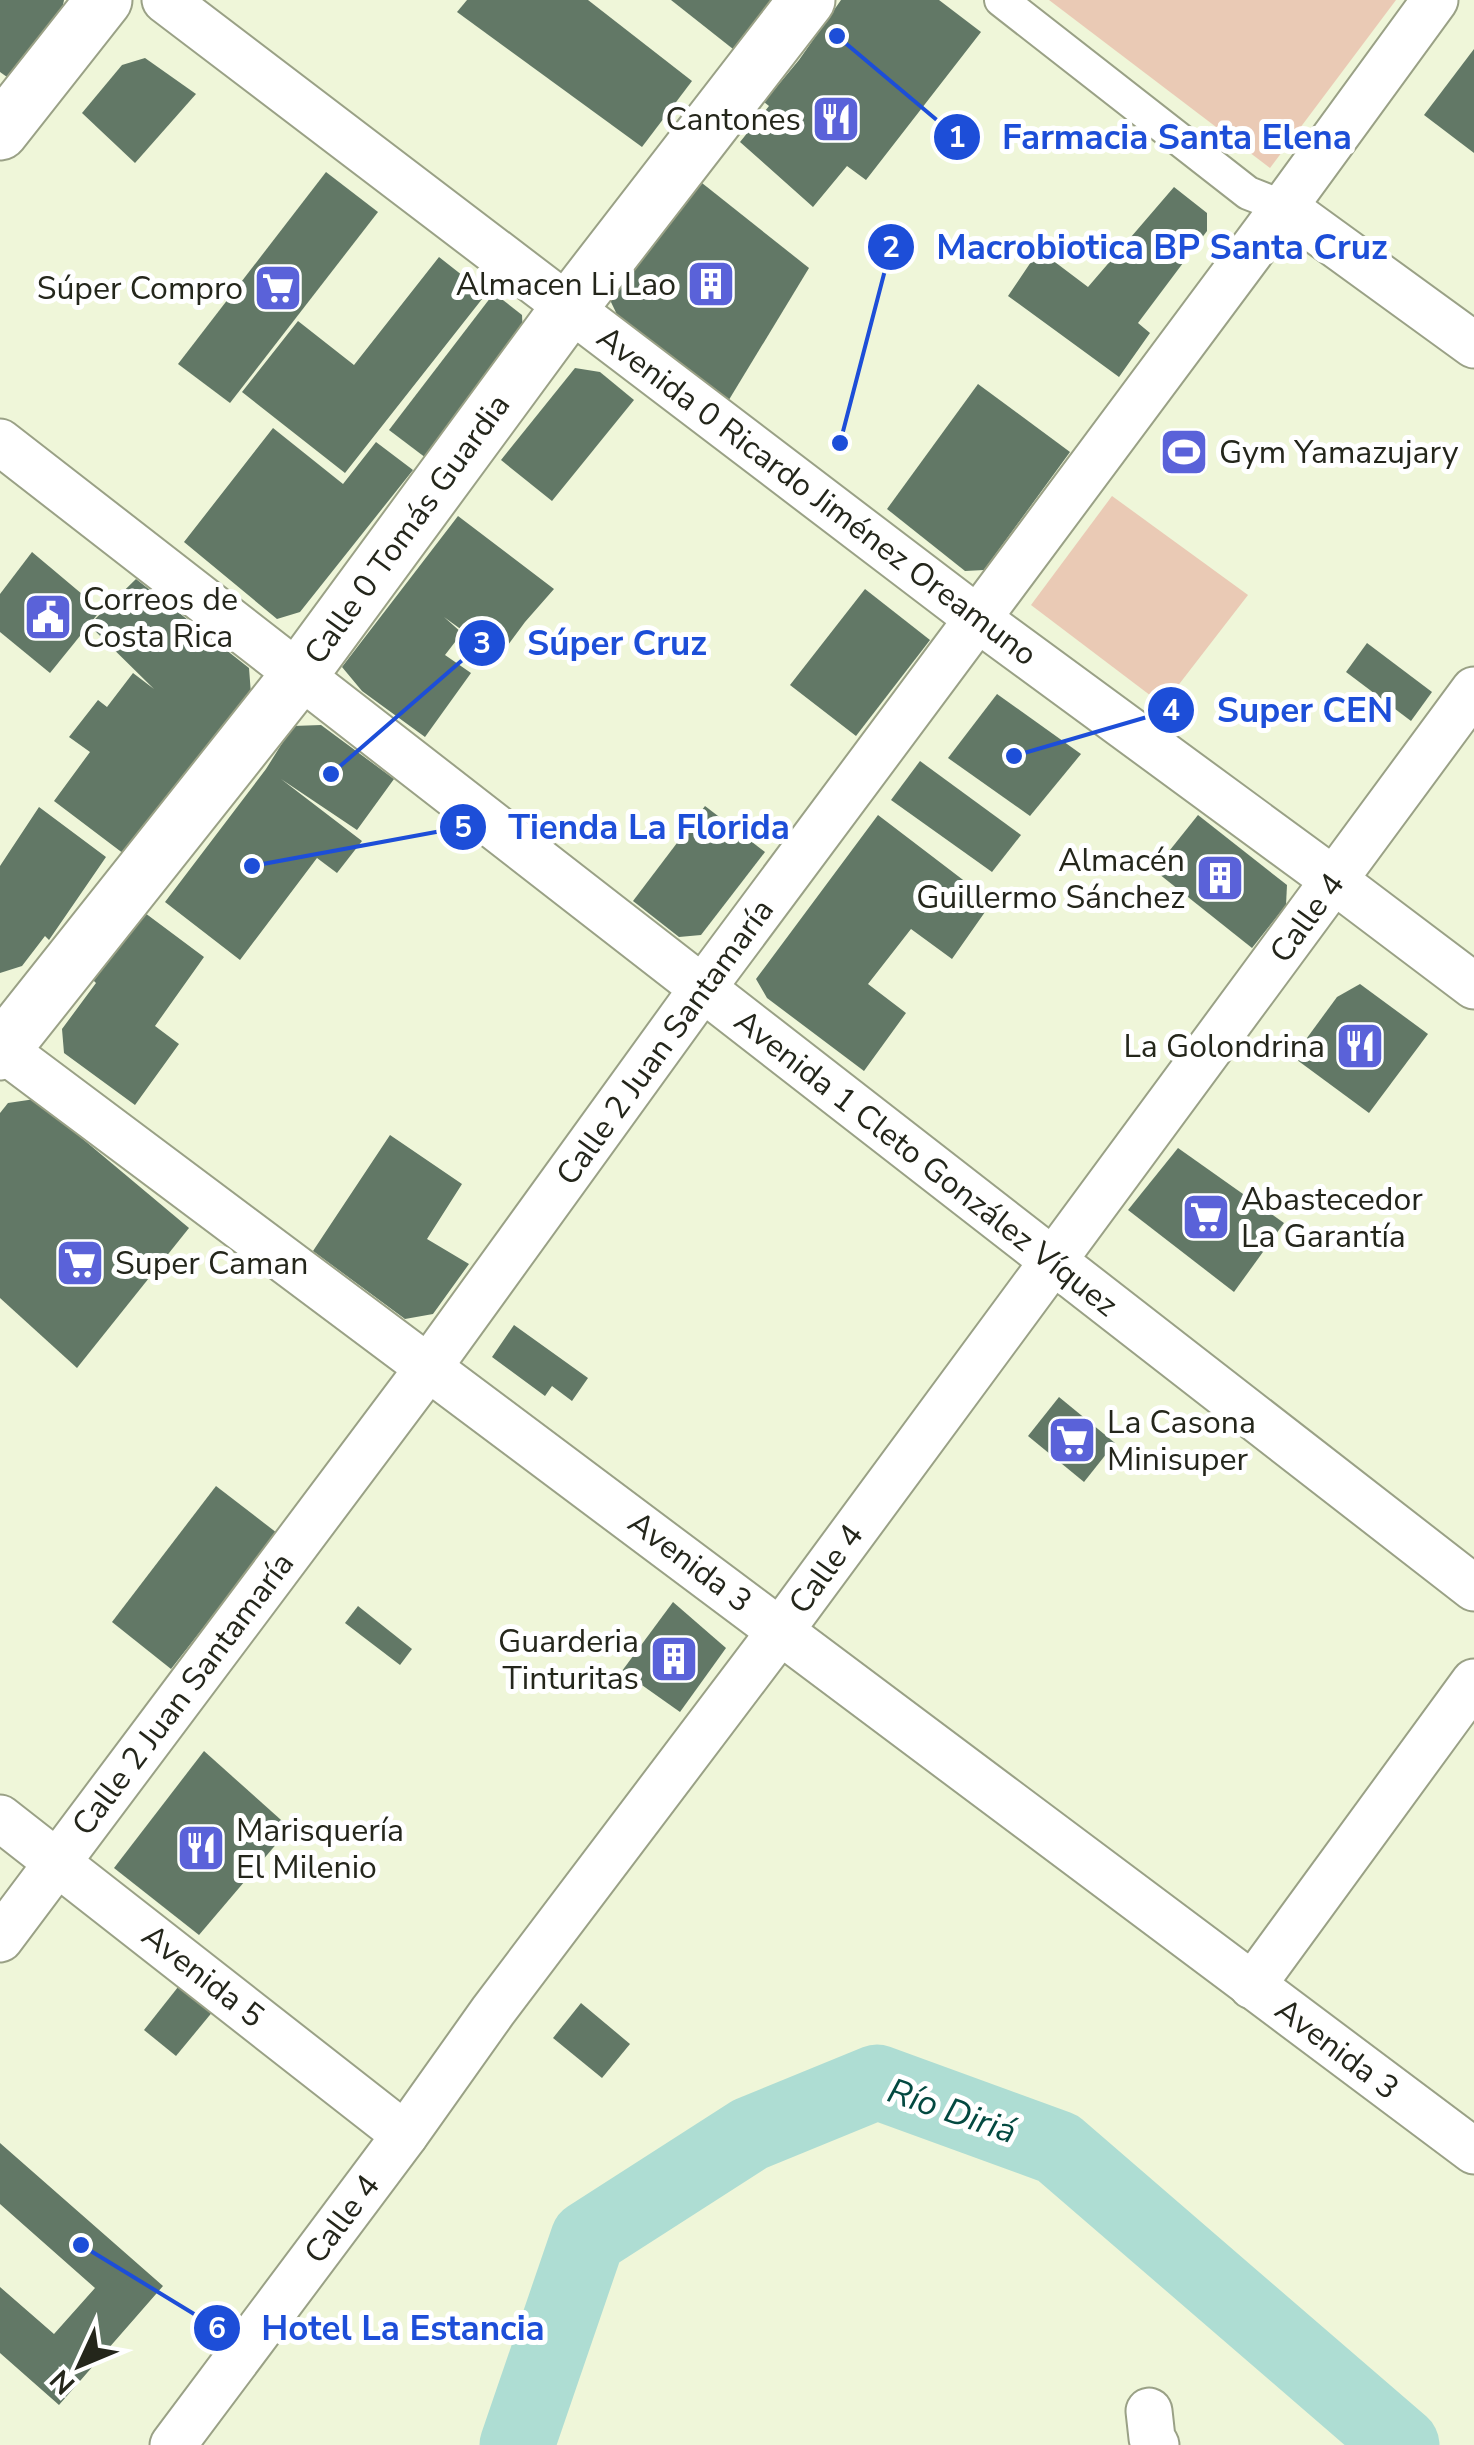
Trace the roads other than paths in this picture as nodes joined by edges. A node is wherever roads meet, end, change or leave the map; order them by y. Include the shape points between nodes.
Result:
1 (104, 0) edge
2 (164, 0) edge
3 (807, 0) edge
4 (1001, 0) edge
5 (1436, 0) edge
6 (0, 132) edge
7 (1284, 207) junction
8 (569, 308) junction
9 (1474, 345) edge
10 (0, 442) edge
11 (978, 619) junction
12 (300, 674) junction
13 (1474, 690) edge
14 (1335, 881) junction
15 (1474, 986) edge
16 (702, 989) junction
17 (1, 1049) edge
18 (1054, 1261) junction
19 (428, 1368) junction
20 (1474, 1588) edge
21 (781, 1630) junction
22 (1474, 1682) edge
23 (0, 1818) edge
24 (56, 1862) junction
25 (0, 1939) edge
26 (1252, 1986) junction
27 (405, 2135) junction
28 (1474, 2150) edge
29 (173, 2445) edge

1 - 6 street
2 - 8 street, Avenida 0 Ricardo Jiménez Oreamuno
3 - 8 street, Calle 0 Tomás Guardia
4 - 7 street via 1248,193
5 - 7 street, Calle 2 Juan Santamaría
7 - 9 street
7 - 11 street, Calle 2 Juan Santamaría
8 - 11 street, Avenida 0 Ricardo Jiménez Oreamuno
8 - 12 street, Calle 0 Tomás Guardia
10 - 12 street, Avenida 1 Cleto González Víquez
11 - 14 street, Avenida 0 Ricardo Jiménez Oreamuno
11 - 16 street, Calle 2 Juan Santamaría
12 - 16 street, Avenida 1 Cleto González Víquez
12 - 17 street, Calle 0 Tomás Guardia
13 - 14 street, Calle 4
14 - 15 street, Avenida 0 Ricardo Jiménez Oreamuno
14 - 18 street, Calle 4
16 - 18 street, Avenida 1 Cleto González Víquez
16 - 19 street, Calle 2 Juan Santamaría
17 - 19 street, Avenida 3
18 - 20 street, Avenida 1 Cleto González Víquez
18 - 21 street, Calle 4
19 - 21 street, Avenida 3
19 - 24 street, Calle 2 Juan Santamaría
21 - 26 street, Avenida 3
21 - 27 street, Calle 4
22 - 26 street
23 - 24 street, Avenida 5
24 - 25 street, Calle 2 Juan Santamaría
24 - 27 street, Avenida 5
26 - 28 street, Avenida 3
27 - 29 street, Calle 4

